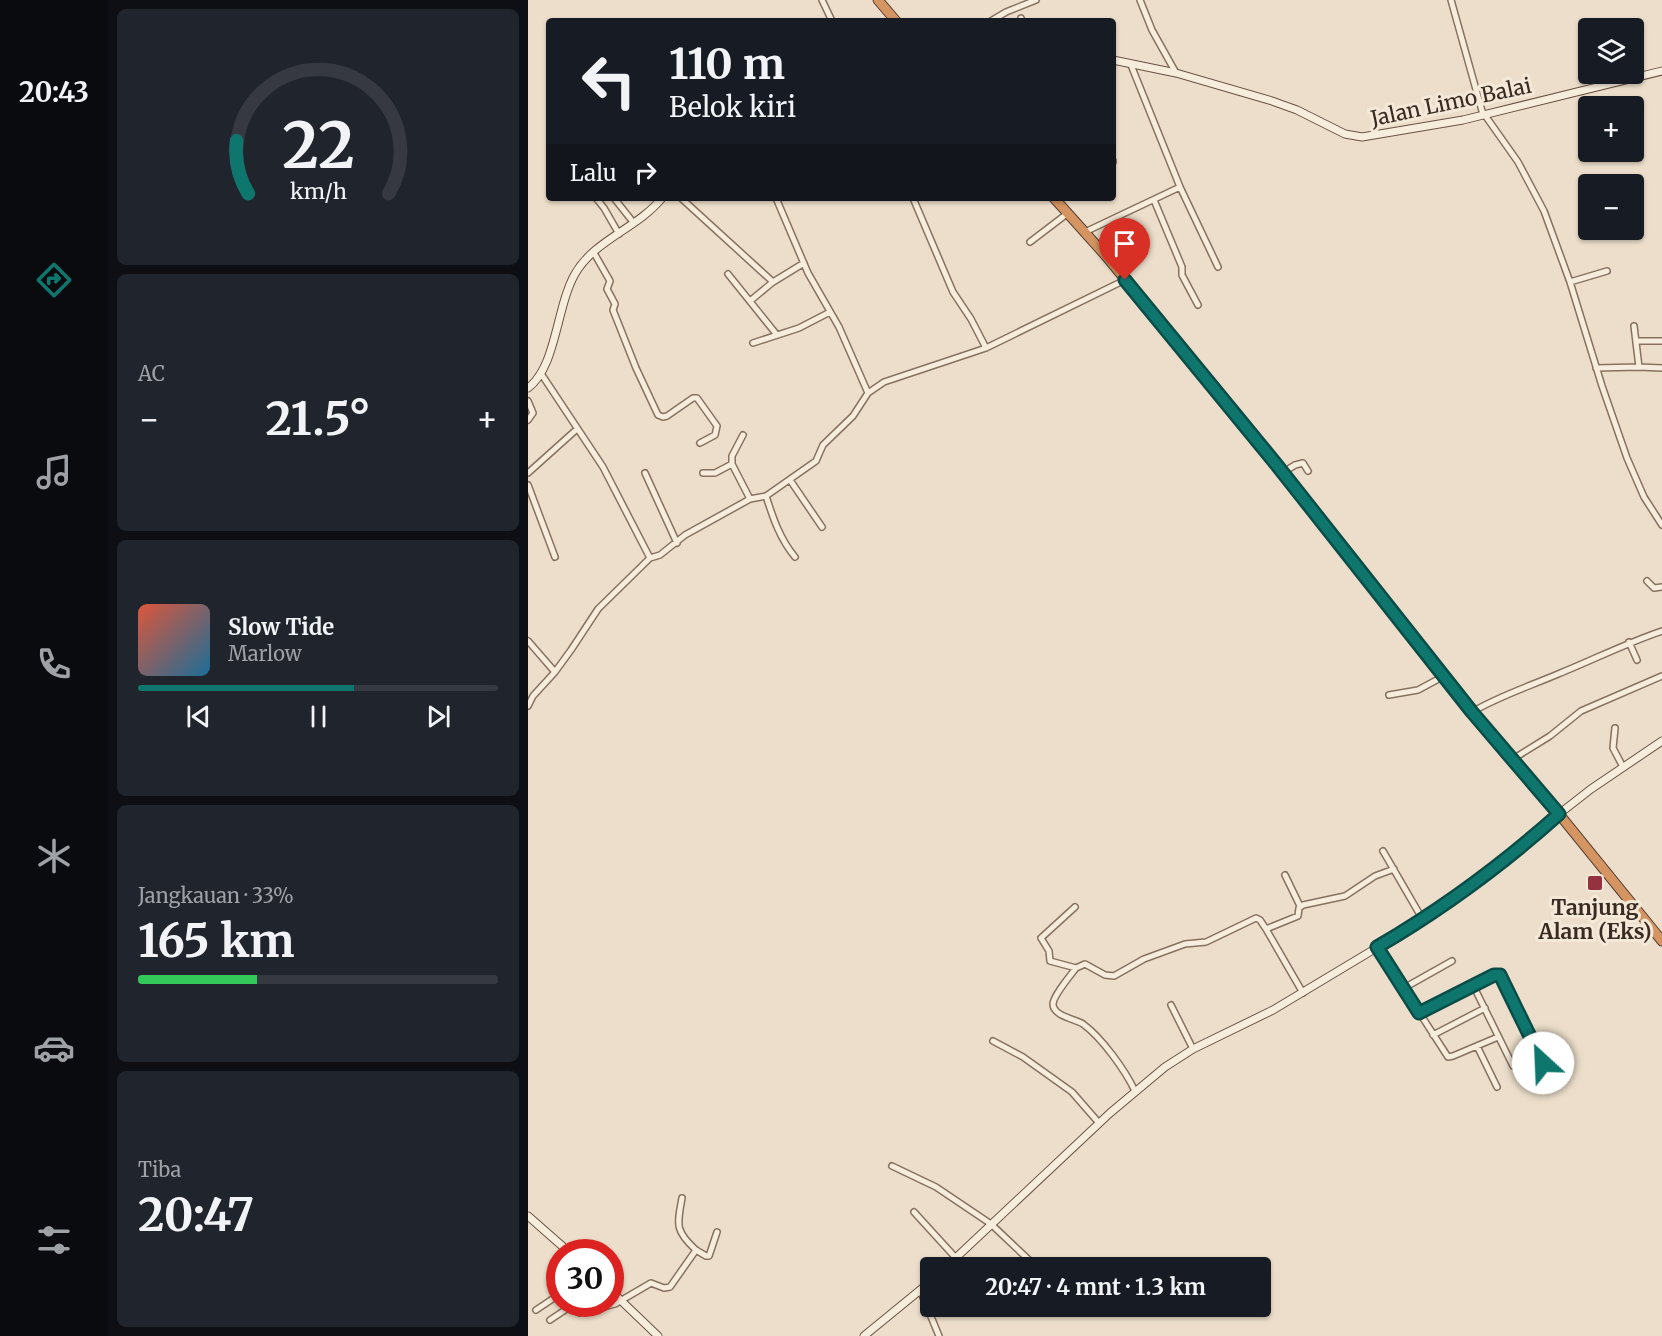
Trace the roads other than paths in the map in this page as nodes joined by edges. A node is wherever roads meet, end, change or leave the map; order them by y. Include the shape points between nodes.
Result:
1 (822, 0) edge
2 (878, 0) edge
3 (1036, 0) edge
4 (1140, 0) edge
5 (1451, 0) edge
6 (831, 18) edge
7 (893, 18) edge
8 (996, 18) edge
9 (1116, 61) edge
10 (1131, 65) junction
11 (1662, 71) edge
12 (1176, 73) junction
13 (1484, 115) junction
14 (1180, 187) junction
15 (1154, 200) junction
16 (598, 201) edge
17 (616, 201) edge
18 (658, 201) edge
19 (684, 201) edge
20 (777, 201) edge
21 (914, 201) edge
22 (1059, 201) edge
23 (1068, 213) junction
24 (633, 222) junction
25 (1085, 232) junction
26 (619, 234) junction
27 (1030, 242) dead end
28 (594, 253) junction
29 (804, 263) junction
30 (1218, 267) dead end
31 (1607, 271) dead end
32 (728, 273) dead end
33 (1125, 280) junction
34 (773, 282) junction
35 (1570, 282) junction
36 (750, 301) junction
37 (1198, 305) dead end
38 (830, 312) junction
39 (1634, 326) dead end
40 (777, 335) junction
41 (1636, 341) junction
42 (1662, 341) edge
43 (753, 343) dead end
44 (986, 348) junction
45 (1639, 367) junction
46 (1662, 368) edge
47 (1596, 369) junction
48 (542, 375) junction
49 (529, 383) edge
50 (868, 393) junction
51 (528, 402) edge
52 (528, 420) edge
53 (577, 429) junction
54 (743, 435) dead end
55 (700, 443) dead end
56 (732, 464) junction
57 (1308, 471) dead end
58 (528, 473) edge
59 (645, 473) dead end
60 (703, 473) dead end
61 (1282, 473) junction
62 (790, 480) junction
63 (528, 485) edge
64 (766, 496) junction
65 (750, 499) junction
66 (1662, 525) edge
67 (822, 527) dead end
68 (678, 543) junction
69 (555, 557) dead end
70 (795, 557) dead end
71 (650, 558) junction
72 (1647, 581) dead end
73 (1662, 587) edge
74 (1662, 631) edge
75 (528, 641) edge
76 (1629, 642) junction
77 (1637, 660) dead end
78 (555, 672) junction
79 (1444, 676) junction
80 (1662, 676) edge
81 (1389, 695) dead end
82 (528, 706) edge
83 (1472, 712) junction
84 (1615, 728) dead end
85 (1662, 741) edge
86 (1512, 760) junction
87 (1623, 767) junction
88 (1559, 814) junction
89 (1383, 851) dead end
90 (1394, 869) junction
91 (1285, 874) dead end
92 (1300, 906) junction
93 (1075, 907) dead end
94 (1423, 920) junction
95 (1266, 929) junction
96 (1662, 941) edge
97 (1377, 947) junction
98 (1452, 961) dead end
99 (1076, 969) junction
100 (1473, 985) junction
101 (1404, 988) junction
102 (1303, 993) junction
103 (1171, 1005) dead end
104 (1485, 1008) junction
105 (1419, 1013) junction
106 (1433, 1035) junction
107 (1498, 1037) junction
108 (993, 1041) dead end
109 (1477, 1046) junction
110 (1193, 1049) junction
111 (1543, 1063) dead end
112 (1513, 1066) dead end
113 (1497, 1087) dead end
114 (1135, 1091) junction
115 (1099, 1123) junction
116 (892, 1166) dead end
117 (682, 1198) dead end
118 (914, 1212) dead end
119 (528, 1216) edge
120 (991, 1224) junction
121 (717, 1232) dead end
122 (554, 1239) edge
123 (696, 1250) junction
124 (955, 1257) joint
125 (1026, 1257) edge
126 (920, 1290) edge
127 (624, 1300) edge
128 (624, 1302) edge
129 (546, 1303) edge
130 (536, 1310) dead end
131 (554, 1317) edge
132 (931, 1317) edge
133 (550, 1320) dead end
134 (658, 1336) edge
135 (864, 1336) edge
136 (939, 1336) edge

1 - 6 street
2 - 7 highway
3 - 8 street
4 - 12 street
5 - 13 street
9 - 10 street, Jalan Limo Balai
10 - 12 street, Jalan Limo Balai
10 - 14 street
11 - 13 street, Jalan Limo Balai
12 - 13 street, Jalan Limo Balai via 1285,105 1353,136 1371,137
13 - 35 street via 1518,162 1545,211
14 - 15 street
14 - 30 street
15 - 25 street
15 - 37 street via 1182,275
16 - 26 street
17 - 24 street
18 - 24 street
19 - 34 street
20 - 29 street
21 - 44 street via 953,292
22 - 23 highway
23 - 25 highway
23 - 27 street
24 - 26 street
25 - 33 highway
26 - 28 street
28 - 48 street via 571,281
28 - 55 street via 610,281 613,310 658,415 667,416 697,398 717,426 715,435
29 - 34 street
29 - 38 street
31 - 35 street
32 - 36 street
33 - 44 street
33 - 61 highway
34 - 36 street
35 - 47 street
36 - 40 street
38 - 40 street
38 - 50 street
39 - 41 street
40 - 43 street
41 - 42 street
41 - 45 street
44 - 50 street via 884,382
45 - 46 street
45 - 47 street
47 - 66 street via 1638,484
48 - 49 street
48 - 53 street
50 - 62 street via 853,416 823,446 816,461
51 - 52 street via 533,413
53 - 58 street
53 - 71 street via 603,467
54 - 56 street
56 - 60 street
56 - 65 street
57 - 61 street via 1299,463
59 - 68 street
61 - 79 highway
62 - 64 street
62 - 67 street
63 - 69 street
64 - 65 street
64 - 70 street via 777,529
65 - 68 street via 685,535
68 - 71 street
71 - 78 street via 598,609
72 - 73 street via 1654,588
74 - 76 street
75 - 78 street
76 - 77 street
76 - 83 street
78 - 82 street
79 - 81 street via 1418,690
79 - 83 highway
80 - 86 street via 1581,711
83 - 86 highway
84 - 87 street via 1613,748
85 - 87 street
86 - 88 highway
87 - 88 street
88 - 94 street via 1518,850
88 - 96 highway
89 - 90 street
90 - 92 street via 1344,896
90 - 94 street
91 - 92 street
92 - 95 street via 1296,917
93 - 99 street via 1041,938 1050,961
94 - 97 street
95 - 99 street via 1260,920 1251,919 1206,942 1185,944 1143,959 1114,976 1085,964
95 - 102 street
97 - 101 street
97 - 102 street
98 - 101 street
99 - 114 street via 1053,1007 1096,1038 1124,1069
100 - 104 street
100 - 105 street
100 - 111 street via 1497,974 1502,978
101 - 105 street
102 - 110 street
103 - 110 street
104 - 106 street
104 - 107 street
105 - 106 street
106 - 109 street via 1448,1057
107 - 109 street
107 - 112 street
108 - 115 street via 1072,1092
109 - 113 street
110 - 114 street
114 - 115 street
115 - 120 street
116 - 120 street via 936,1187
117 - 123 street via 678,1228
118 - 124 street
119 - 122 street
120 - 124 street
120 - 125 street
121 - 123 street via 709,1256
123 - 127 street via 670,1287 651,1283
126 - 135 street
128 - 134 street
129 - 130 street
131 - 133 street
132 - 136 street

